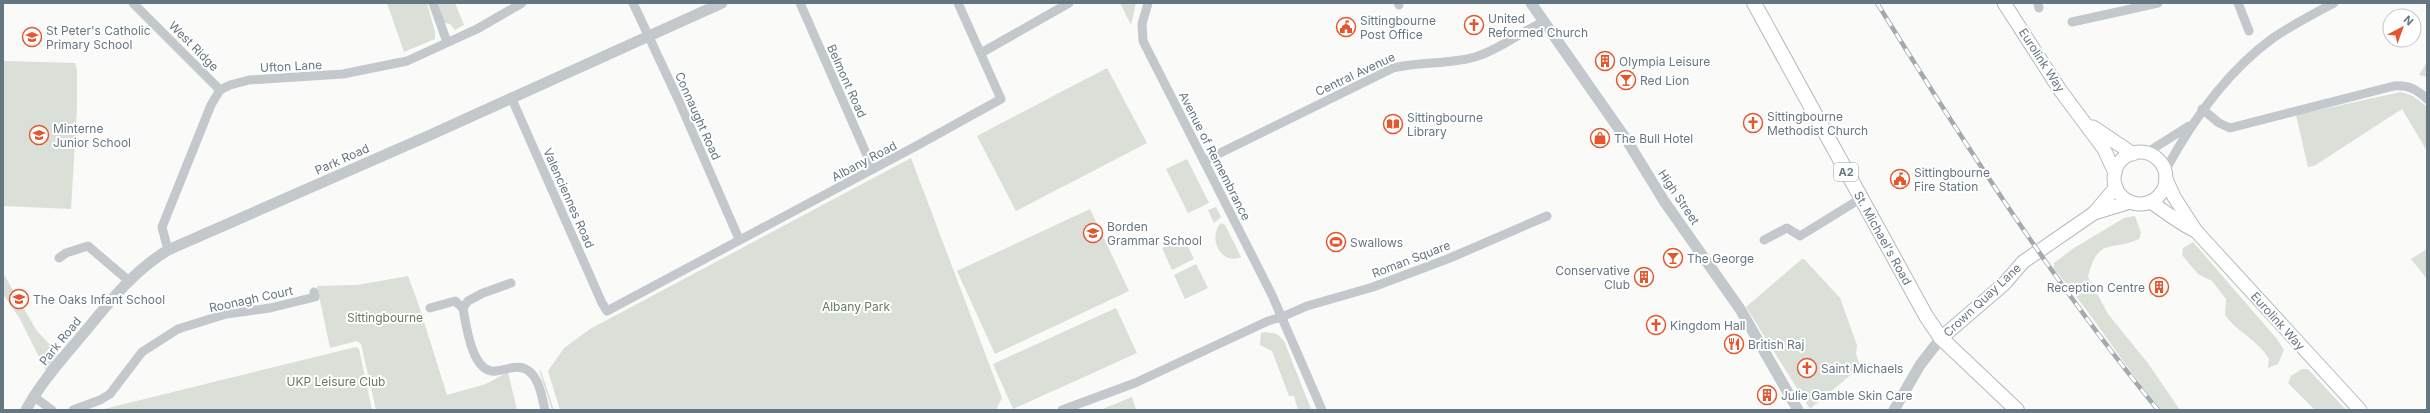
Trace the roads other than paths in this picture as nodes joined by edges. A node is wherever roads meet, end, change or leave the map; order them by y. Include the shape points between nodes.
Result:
1 (133, 3) edge
2 (433, 3) edge
3 (522, 3) edge
4 (633, 3) edge
5 (722, 3) edge
6 (800, 3) edge
7 (958, 3) edge
8 (1069, 3) edge
9 (1148, 3) edge
10 (1531, 3) edge
11 (1754, 3) edge
12 (2004, 3) edge
13 (2158, 3) edge
14 (2238, 3) edge
15 (2334, 3) edge
16 (1543, 22) junction
17 (2072, 22) dead end
18 (2249, 31) dead end
19 (648, 36) junction
20 (447, 42) junction
21 (981, 53) junction
22 (220, 90) junction
23 (511, 97) junction
24 (2427, 99) edge
25 (2202, 109) junction
26 (2080, 117) junction
27 (2191, 126) junction
28 (2146, 153) junction
29 (2133, 154) junction
30 (1204, 160) junction
31 (873, 169) junction
32 (2115, 174) junction
33 (2166, 175) junction
34 (2116, 187) junction
35 (1860, 199) junction
36 (2130, 202) junction
37 (2150, 202) junction
38 (2094, 213) junction
39 (1547, 216) dead end
40 (2196, 231) junction
41 (739, 240) junction
42 (1764, 240) dead end
43 (168, 250) junction
44 (59, 258) dead end
45 (129, 281) junction
46 (512, 284) dead end
47 (314, 292) dead end
48 (430, 308) dead end
49 (463, 308) junction
50 (604, 308) joint
51 (1282, 317) junction
52 (1942, 338) junction
53 (33, 396) junction
54 (26, 410) edge
55 (52, 410) edge
56 (73, 410) edge
57 (545, 410) edge
58 (1062, 410) edge
59 (1322, 410) edge
60 (1798, 410) edge
61 (1894, 410) edge
62 (2017, 410) edge
63 (2360, 410) edge

1 - 22 street, West Ridge
2 - 20 street
3 - 20 street, Ufton Lane via 477,30
4 - 19 street, Connaught Road
5 - 19 street, Park Road
6 - 31 street, Belmont Road
7 - 21 street
8 - 21 street
9 - 30 street, Avenue of Remembrance via 1142,24 1143,41
10 - 16 street, High Street
11 - 35 main road, St. Michael's Road / A2
12 - 26 main road, Eurolink Way
13 - 17 street
14 - 18 street
15 - 25 street via 2288,28 2260,48
16 - 30 street, Central Avenue via 1486,53 1393,68
16 - 60 street, High Street via 1623,135 1664,201 1740,309
19 - 23 street, Park Road
19 - 41 street, Connaught Road
20 - 22 street, Ufton Lane via 407,61 343,74 250,80
21 - 31 street, Albany Road via 1001,99
22 - 43 street via 211,105 162,227
23 - 43 street, Park Road
23 - 50 street, Valenciennes Road
24 - 25 street via 2407,85 2394,86 2230,128
25 - 27 street
26 - 29 main road, Eurolink Way via 2116,145
26 - 32 main road, Eurolink Way via 2104,149
27 - 28 street
27 - 33 street
28 - 29 main road
28 - 33 main road via 2158,160
29 - 32 main road via 2121,161
30 - 51 street, Avenue of Remembrance
31 - 41 street, Albany Road
32 - 34 main road
33 - 37 main road via 2162,193
33 - 40 main road, Eurolink Way via 2174,197
34 - 36 main road
34 - 38 main road, Crown Quay Lane
35 - 42 street via 1800,236 1787,228
35 - 52 main road, St. Michael's Road / A2 via 1922,310
36 - 37 main road
36 - 38 main road, Crown Quay Lane
37 - 40 main road, Eurolink Way via 2181,224
38 - 52 main road, Crown Quay Lane via 2023,262 2004,284
39 - 51 street, Roman Square via 1450,258 1373,287 1307,306
40 - 63 main road, Eurolink Way
41 - 50 street, Albany Road via 607,310
43 - 45 street, Park Road via 147,262
44 - 45 street via 88,246
45 - 53 street, Park Road
46 - 49 street via 483,293 468,301
47 - 56 street, Roonagh Court via 315,297 270,308 226,314 178,330 142,352 110,394
48 - 49 street via 455,301
49 - 57 street via 476,360 486,369 495,372 515,367 530,372 536,379
51 - 58 street via 1268,321 1135,383
51 - 59 street, Avenue of Remembrance
52 - 61 street, Crown Quay Lane via 1920,365
52 - 62 main road, St. Michael's Road / A2
53 - 54 street, Park Road
53 - 55 street

